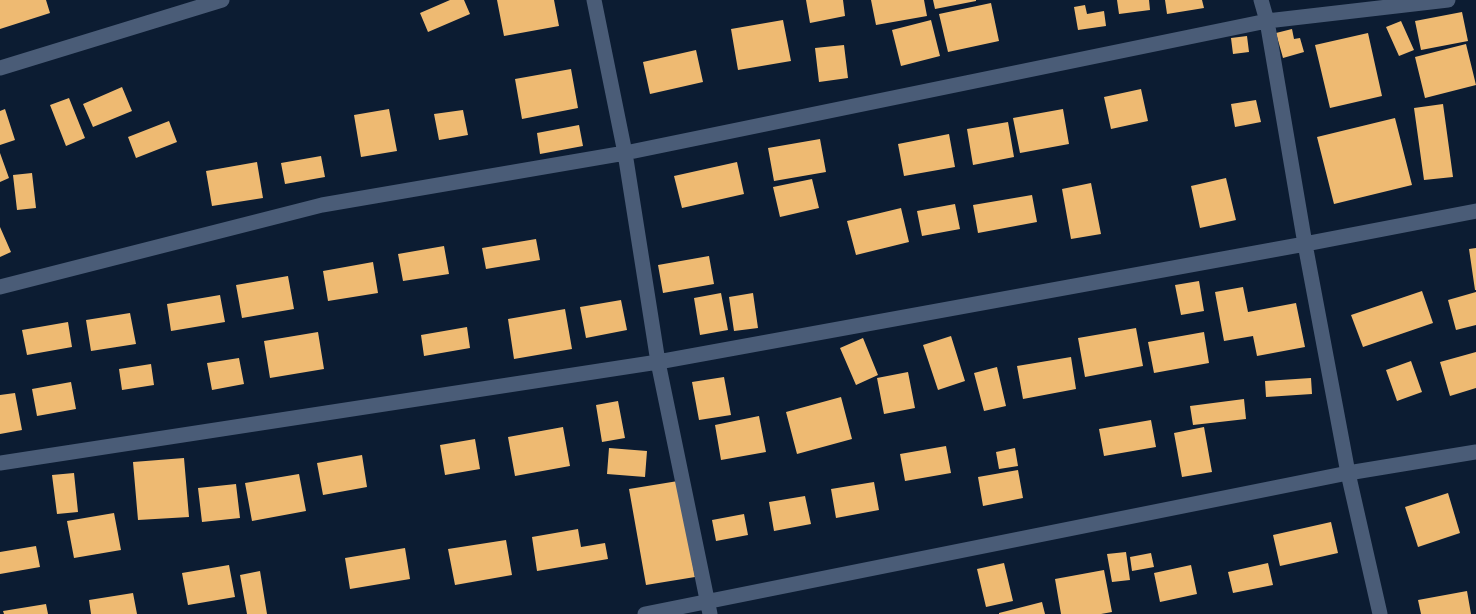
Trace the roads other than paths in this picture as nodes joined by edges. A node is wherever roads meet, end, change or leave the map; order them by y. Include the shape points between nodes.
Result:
1 (222, 0) edge
2 (594, 0) edge
3 (1261, 0) edge
4 (1448, 0) edge
5 (1267, 21) junction
6 (0, 68) edge
7 (626, 153) junction
8 (1476, 211) edge
9 (1305, 244) junction
10 (0, 287) edge
11 (658, 362) junction
12 (1476, 452) edge
13 (0, 463) edge
14 (1348, 473) junction
15 (710, 608) edge
16 (645, 614) edge
17 (1380, 614) edge

1 - 6 street
2 - 7 street
3 - 5 street
4 - 5 street
5 - 7 street
5 - 9 street
7 - 10 street via 322,205
7 - 11 street
8 - 9 street
9 - 11 street
9 - 14 street
11 - 13 street
11 - 15 street
12 - 14 street
14 - 15 street
14 - 17 street
15 - 16 street

